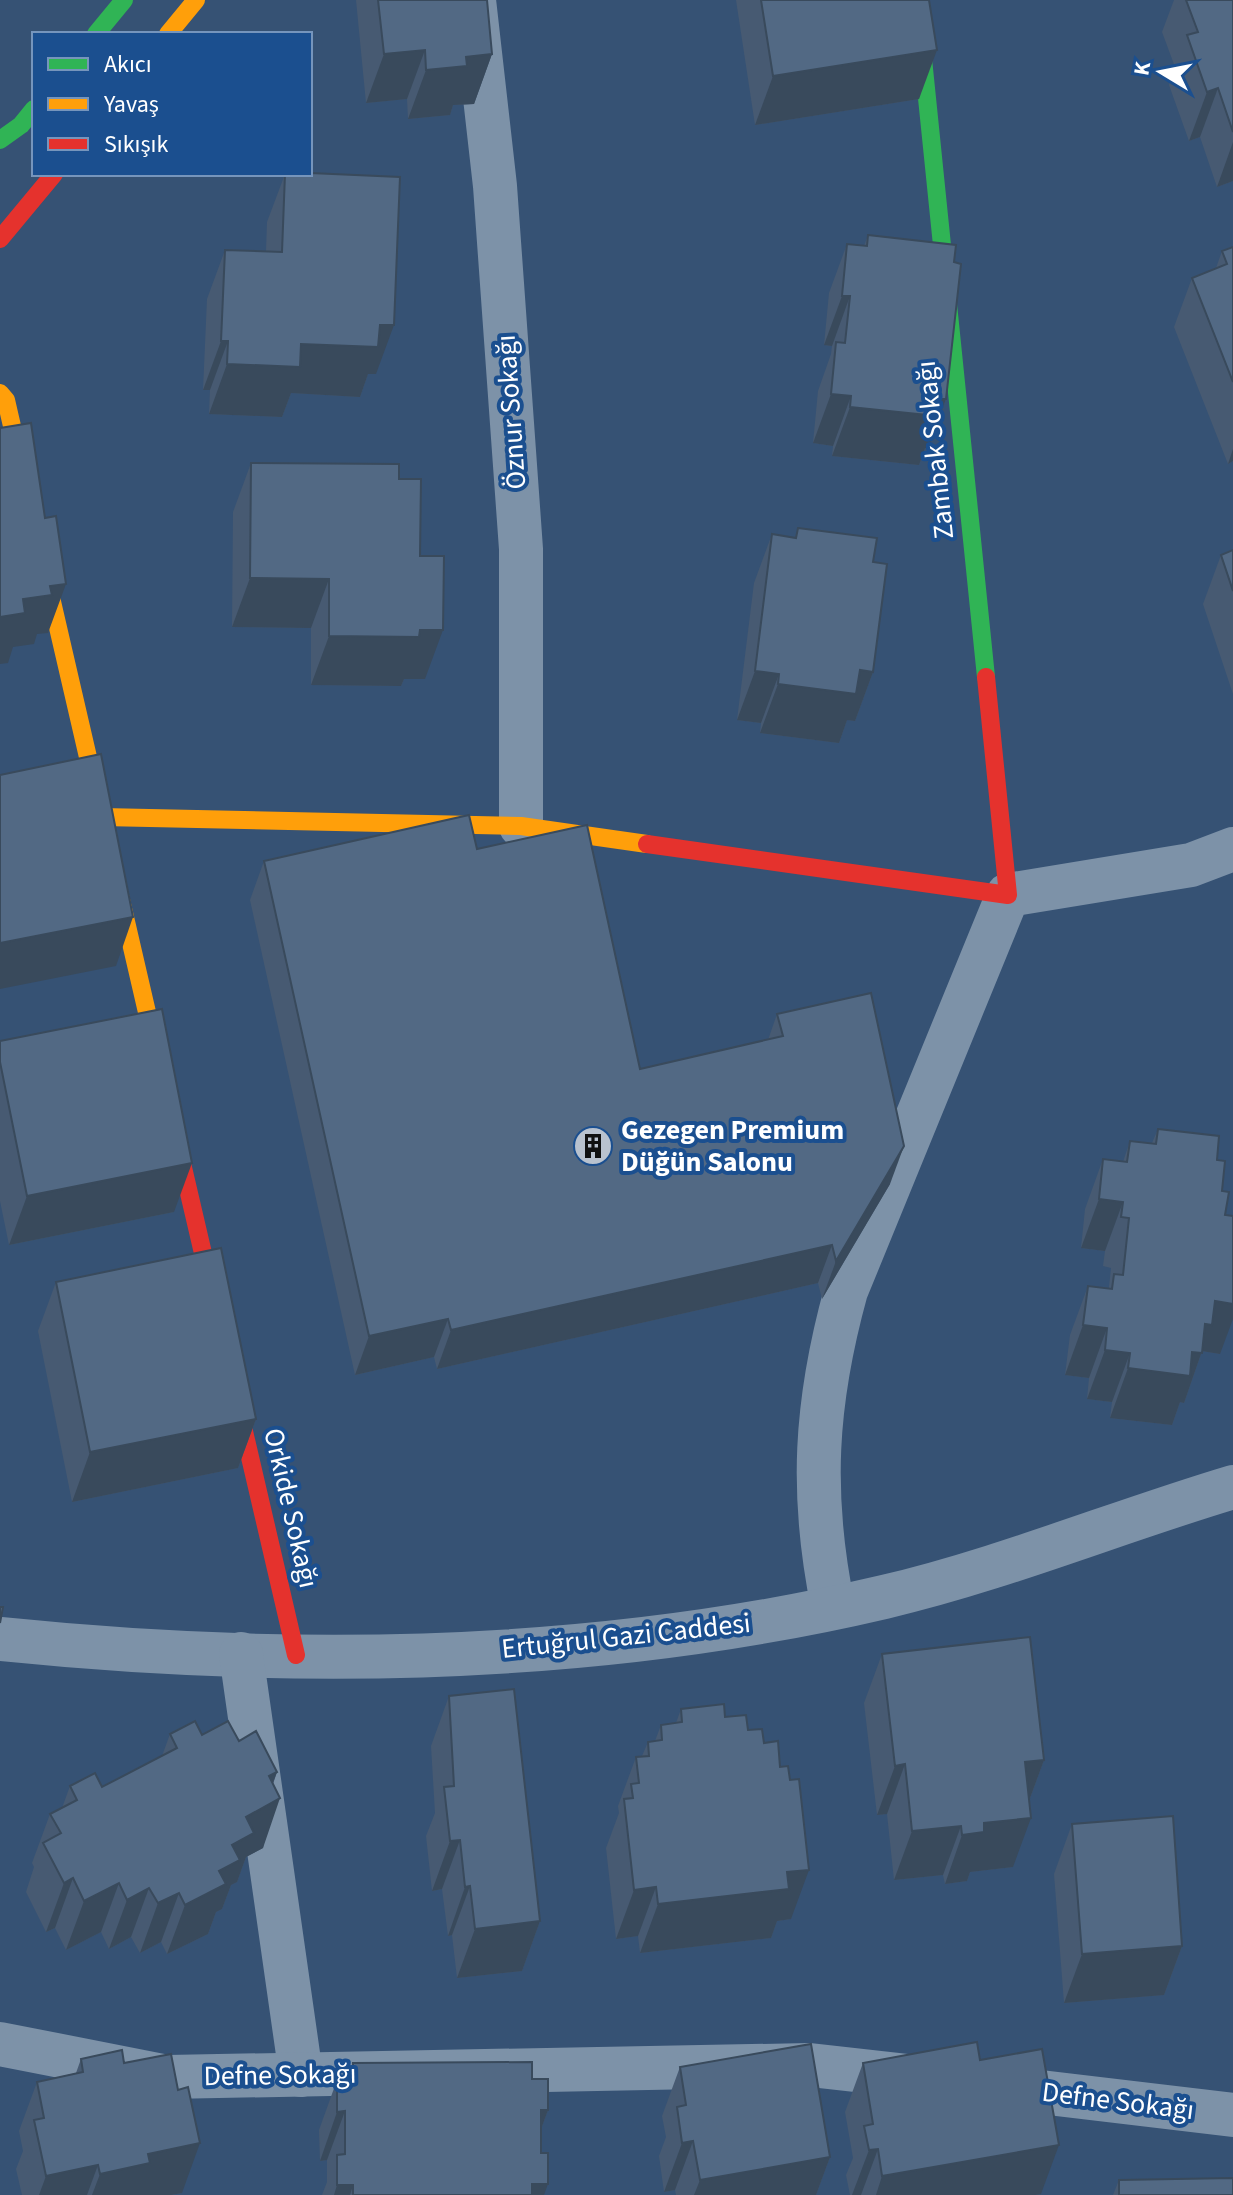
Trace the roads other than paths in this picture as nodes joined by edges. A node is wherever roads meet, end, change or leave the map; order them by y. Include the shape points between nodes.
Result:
1 (124, 0) edge
2 (196, 0) edge
3 (474, 0) edge
4 (917, 0) edge
5 (98, 32) edge
6 (170, 32) edge
7 (32, 111) edge
8 (0, 140) edge
9 (52, 176) edge
10 (0, 239) edge
11 (0, 393) edge
12 (31, 508) edge
13 (38, 539) edge
14 (102, 817) junction
15 (521, 826) junction
16 (1233, 849) edge
17 (1008, 895) junction
18 (220, 1329) edge
19 (228, 1360) edge
20 (1233, 1487) edge
21 (833, 1607) junction
22 (0, 1639) edge
23 (241, 1654) junction
24 (296, 1655) junction
25 (0, 2044) edge
26 (301, 2075) junction
27 (1233, 2115) edge

1 - 5 street
2 - 6 street
3 - 15 street, Öznur Sokağı via 495,186 521,549
4 - 17 street, Zambak Sokağı
7 - 8 street
9 - 10 street
11 - 12 street
13 - 14 street
14 - 15 street
14 - 18 street
15 - 17 street
16 - 17 street via 1191,865
17 - 21 street via 846,1291 829,1351 816,1462 823,1560
19 - 24 street, Orkide Sokağı
20 - 21 street, Ertuğrul Gazi Caddesi via 974,1573
21 - 24 street, Ertuğrul Gazi Caddesi via 726,1627 523,1649
22 - 23 street, Ertuğrul Gazi Caddesi
23 - 24 street, Ertuğrul Gazi Caddesi
23 - 26 street
25 - 26 street, Defne Sokağı via 168,2077
26 - 27 street, Defne Sokağı via 810,2065

